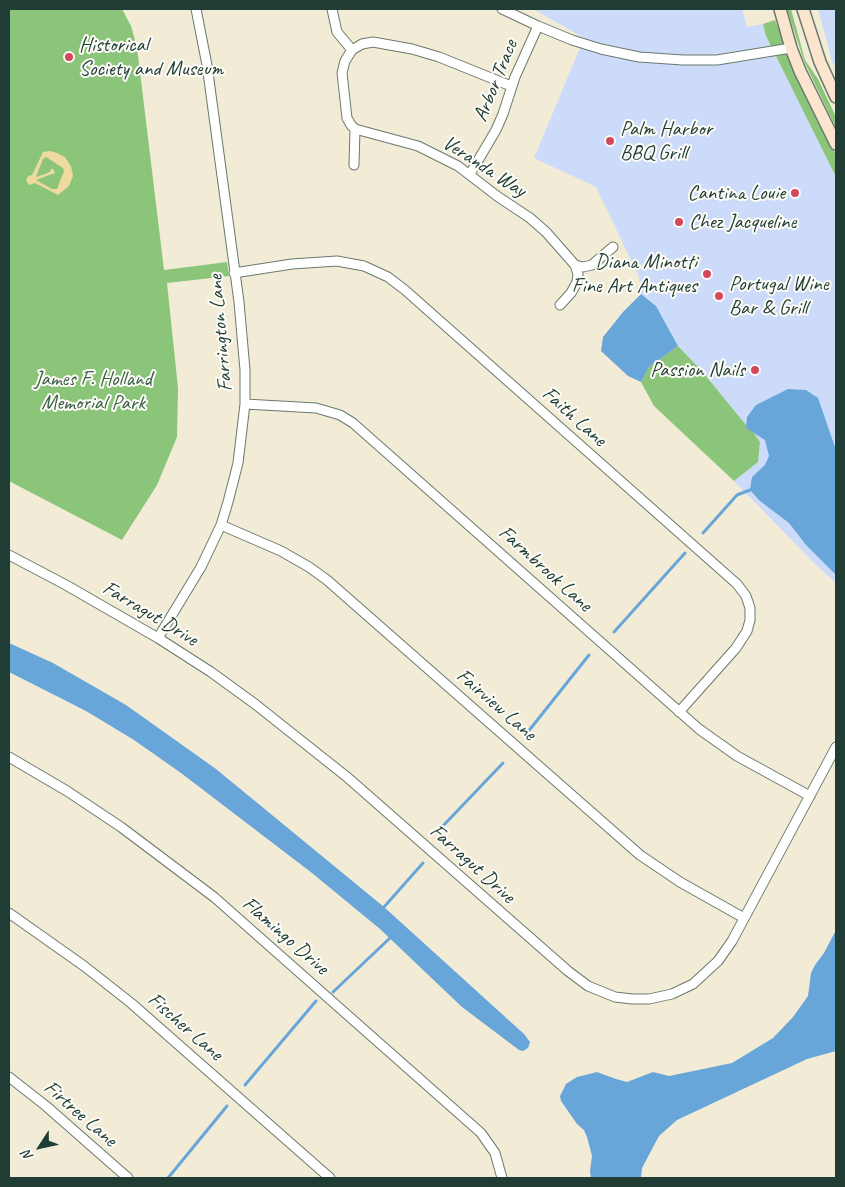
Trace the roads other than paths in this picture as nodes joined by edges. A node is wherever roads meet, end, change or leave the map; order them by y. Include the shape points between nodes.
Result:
1 (196, 9) edge
2 (332, 9) edge
3 (502, 9) edge
4 (780, 9) edge
5 (803, 9) edge
6 (538, 26) junction
7 (791, 48) junction
8 (352, 50) junction
9 (511, 86) junction
10 (836, 97) edge
11 (356, 129) junction
12 (836, 144) edge
13 (354, 165) dead end
14 (470, 174) junction
15 (613, 247) dead end
16 (574, 265) junction
17 (234, 272) junction
18 (560, 305) dead end
19 (245, 404) junction
20 (220, 525) junction
21 (9, 554) edge
22 (158, 638) junction
23 (679, 712) junction
24 (836, 747) edge
25 (9, 757) edge
26 (810, 796) junction
27 (9, 913) edge
28 (744, 918) junction
29 (9, 1077) edge
30 (128, 1178) edge
31 (330, 1178) edge
32 (502, 1178) edge

1 - 17 street, Farrington Lane via 207,65
2 - 8 street via 339,36
3 - 6 street
4 - 7 street
5 - 10 street via 820,62
6 - 7 street via 601,49 661,59 717,60
6 - 9 street, Arbor Trace
7 - 12 street
8 - 9 street via 373,42 412,49
8 - 11 street via 344,61 342,78 347,118
9 - 14 street, Arbor Trace via 496,130
11 - 13 street
11 - 14 street, Veranda Way via 418,146
14 - 16 street, Veranda Way via 539,226
15 - 16 street via 592,265
16 - 18 street via 577,282
17 - 19 street, Farrington Lane via 243,345
17 - 23 street, Faith Lane via 337,261 364,266 388,277 737,584 750,608 747,631 736,648
19 - 20 street, Farrington Lane via 239,458
19 - 23 street, Farmbrook Lane via 316,408 340,415 353,423
20 - 22 street, Farrington Lane via 201,567
20 - 28 street, Fairview Lane via 291,556 327,580 640,855
21 - 22 street, Farragut Drive
22 - 28 street, Farragut Drive via 230,686 318,752 568,972 596,990 615,997 640,1000 686,988 718,962
23 - 26 street, Farmbrook Lane via 729,751
24 - 26 street, Farragut Drive
25 - 32 street, Flamingo Drive via 121,827 214,898 481,1133 495,1153
26 - 28 street, Farragut Drive
27 - 31 street, Fischer Lane via 124,997
29 - 30 street, Firtree Lane

